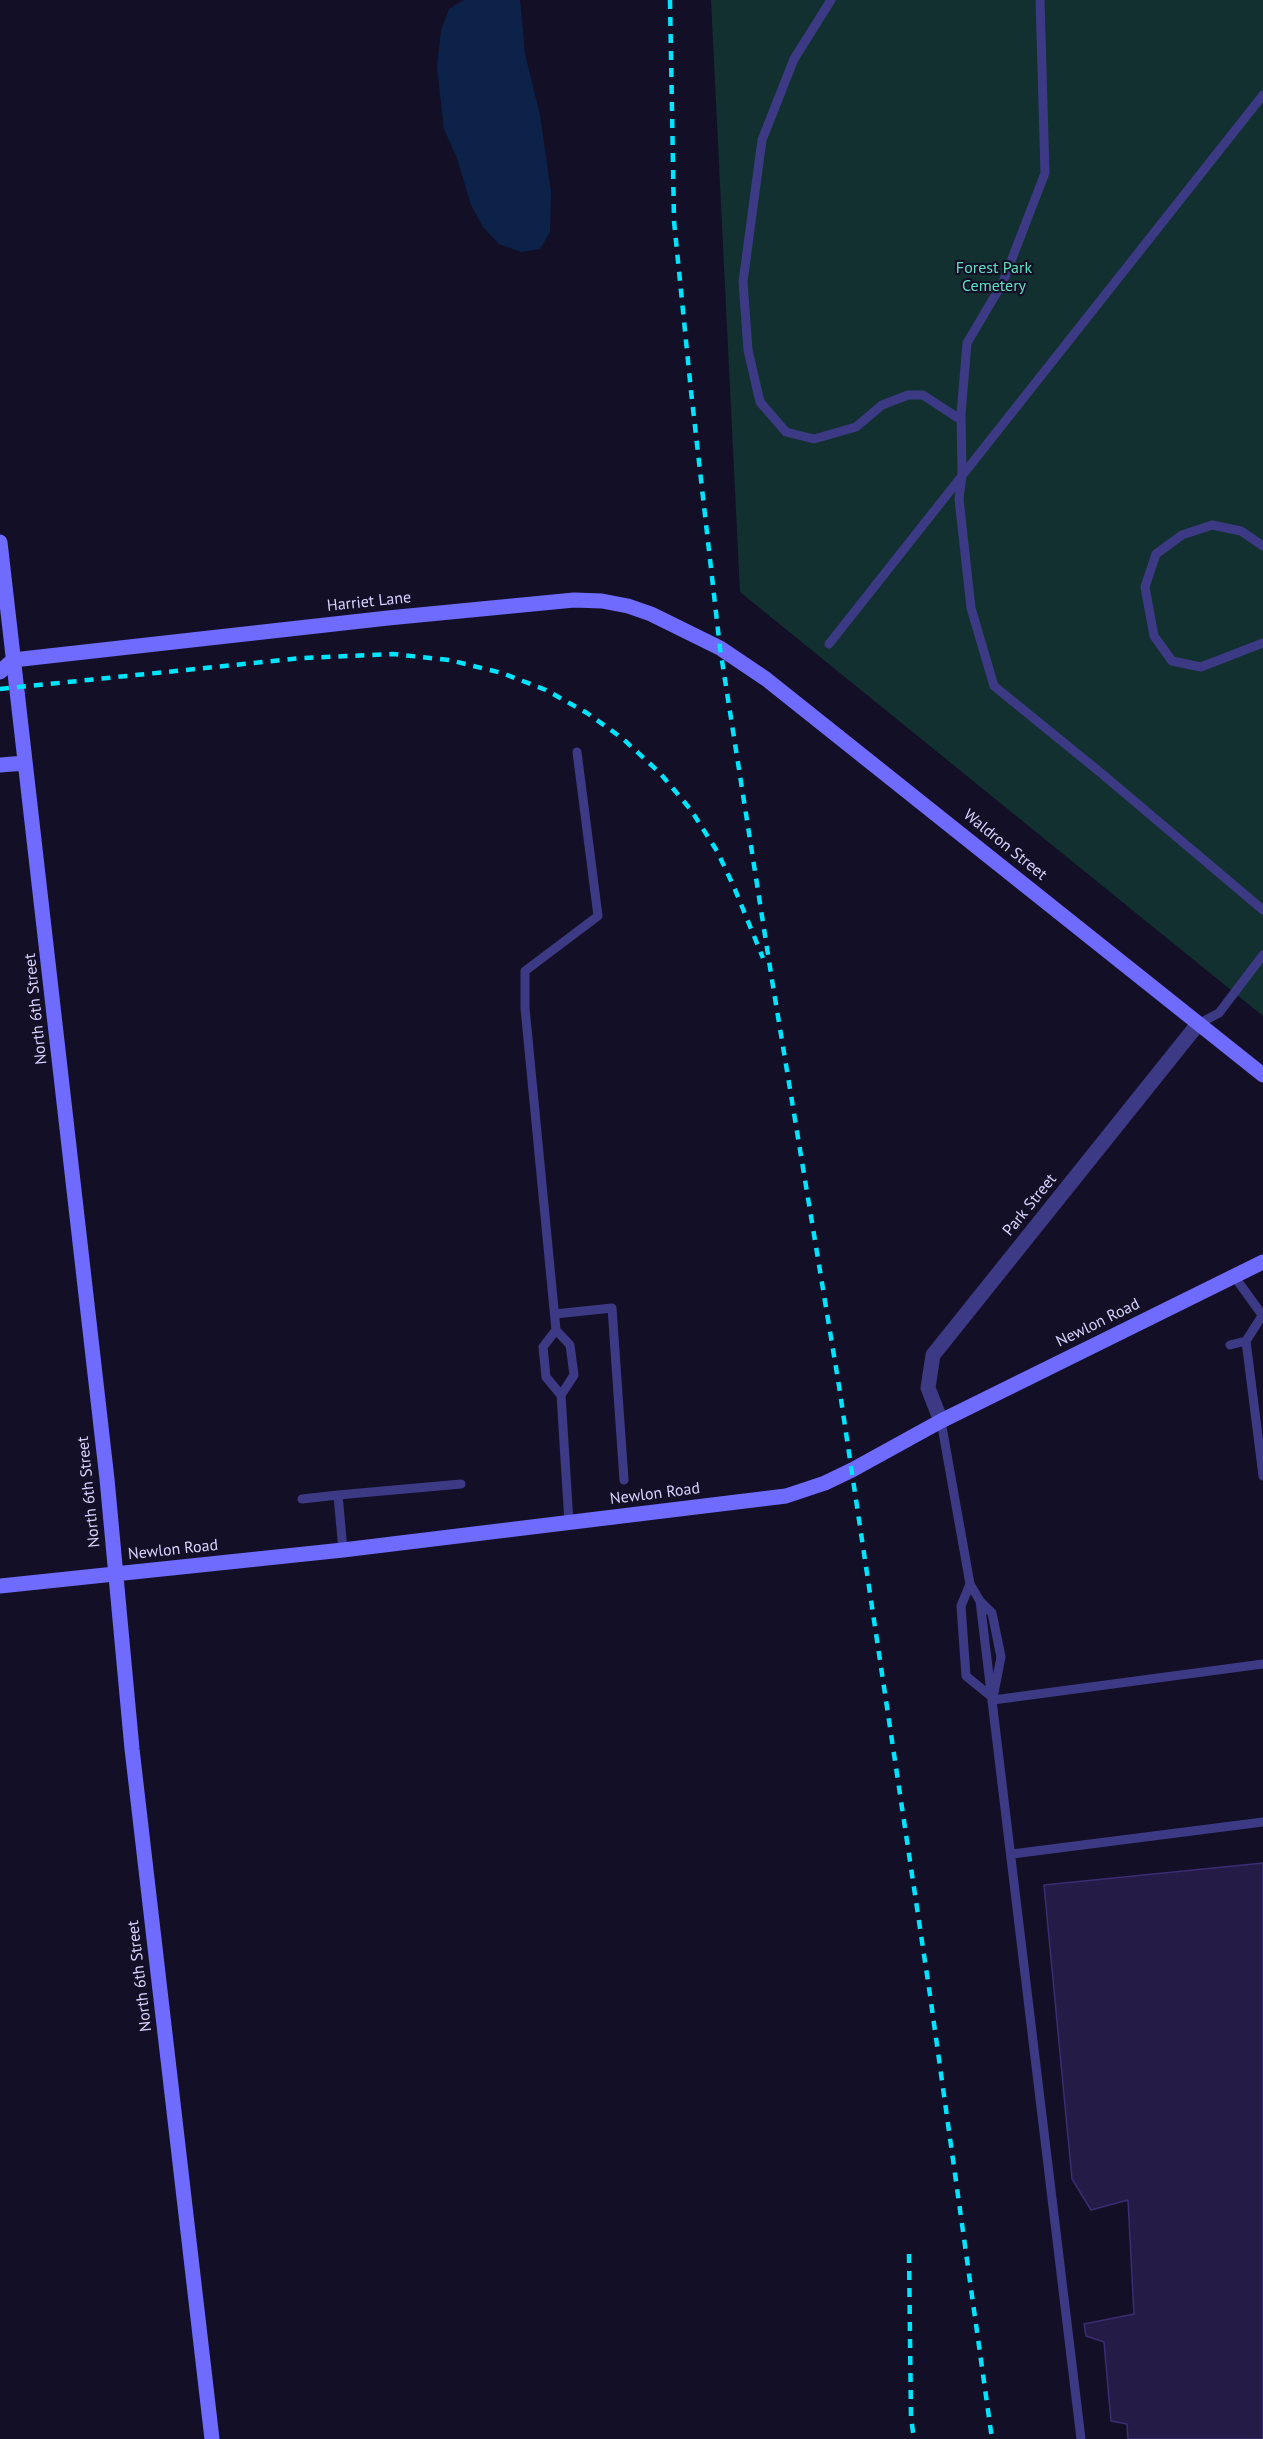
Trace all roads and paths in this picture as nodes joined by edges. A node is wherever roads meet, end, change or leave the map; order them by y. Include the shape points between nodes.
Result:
1 (831, 0) edge
2 (1040, 0) edge
3 (1263, 95) edge
4 (961, 420) junction
5 (962, 475) junction
6 (0, 542) edge
7 (1263, 546) edge
8 (1263, 643) edge
9 (829, 644) dead end
10 (720, 648) joint
11 (14, 660) junction
12 (0, 672) edge
13 (577, 752) dead end
14 (25, 762) junction
15 (0, 765) edge
16 (1263, 910) edge
17 (1263, 955) edge
18 (1198, 1024) junction
19 (1263, 1075) edge
20 (1263, 1262) edge
21 (1234, 1276) junction
22 (555, 1314) junction
23 (1263, 1316) edge
24 (556, 1330) junction
25 (1246, 1341) junction
26 (1230, 1345) dead end
27 (561, 1395) junction
28 (940, 1421) junction
29 (1263, 1476) edge
30 (624, 1480) dead end
31 (461, 1484) dead end
32 (338, 1495) junction
33 (302, 1499) dead end
34 (569, 1523) junction
35 (343, 1550) junction
36 (115, 1574) junction
37 (970, 1584) junction
38 (0, 1586) edge
39 (1263, 1664) edge
40 (993, 1699) junction
41 (1263, 1822) edge
42 (1012, 1854) junction
43 (212, 2439) edge
44 (1081, 2439) edge

1 - 4 lane via 794,59 762,140 743,282 748,350 760,402 786,432 814,440 856,427 882,405 908,395 923,395
2 - 4 lane via 1045,172 1003,282 968,343
3 - 5 lane
4 - 5 lane
5 - 9 lane
5 - 16 lane via 959,499 971,608 994,686
6 - 11 street, North 6th Street
7 - 8 lane via 1241,531 1212,525 1182,535 1156,554 1145,587 1154,636 1172,661 1201,667
10 - 11 street, Harriet Lane via 643,611 588,600 376,619
10 - 18 street, Waldron Street via 840,736
11 - 12 street
11 - 14 street, North 6th Street
13 - 22 lane via 598,916 525,972 525,1008
14 - 15 street
14 - 36 street, North 6th Street
17 - 18 lane via 1219,1013
18 - 19 street, Waldron Street
18 - 28 street, Park Street via 933,1355 928,1388
20 - 21 street, Newlon Road
21 - 23 lane
21 - 28 street, Newlon Road
22 - 24 lane
22 - 30 lane via 612,1308
23 - 25 lane
24 - 27 lane via 570,1345 574,1375
24 - 27 lane via 543,1347 546,1377
25 - 26 lane
25 - 29 lane
27 - 34 lane
28 - 34 street, Newlon Road via 852,1470 786,1496
28 - 37 lane
31 - 32 lane
32 - 33 lane
32 - 35 lane
34 - 35 street, Newlon Road
35 - 36 street, Newlon Road
36 - 38 street, Newlon Road
36 - 43 street, North 6th Street
37 - 40 lane via 980,1601
37 - 40 lane via 961,1606 966,1676
39 - 40 lane
40 - 42 lane
41 - 42 lane
42 - 44 lane

